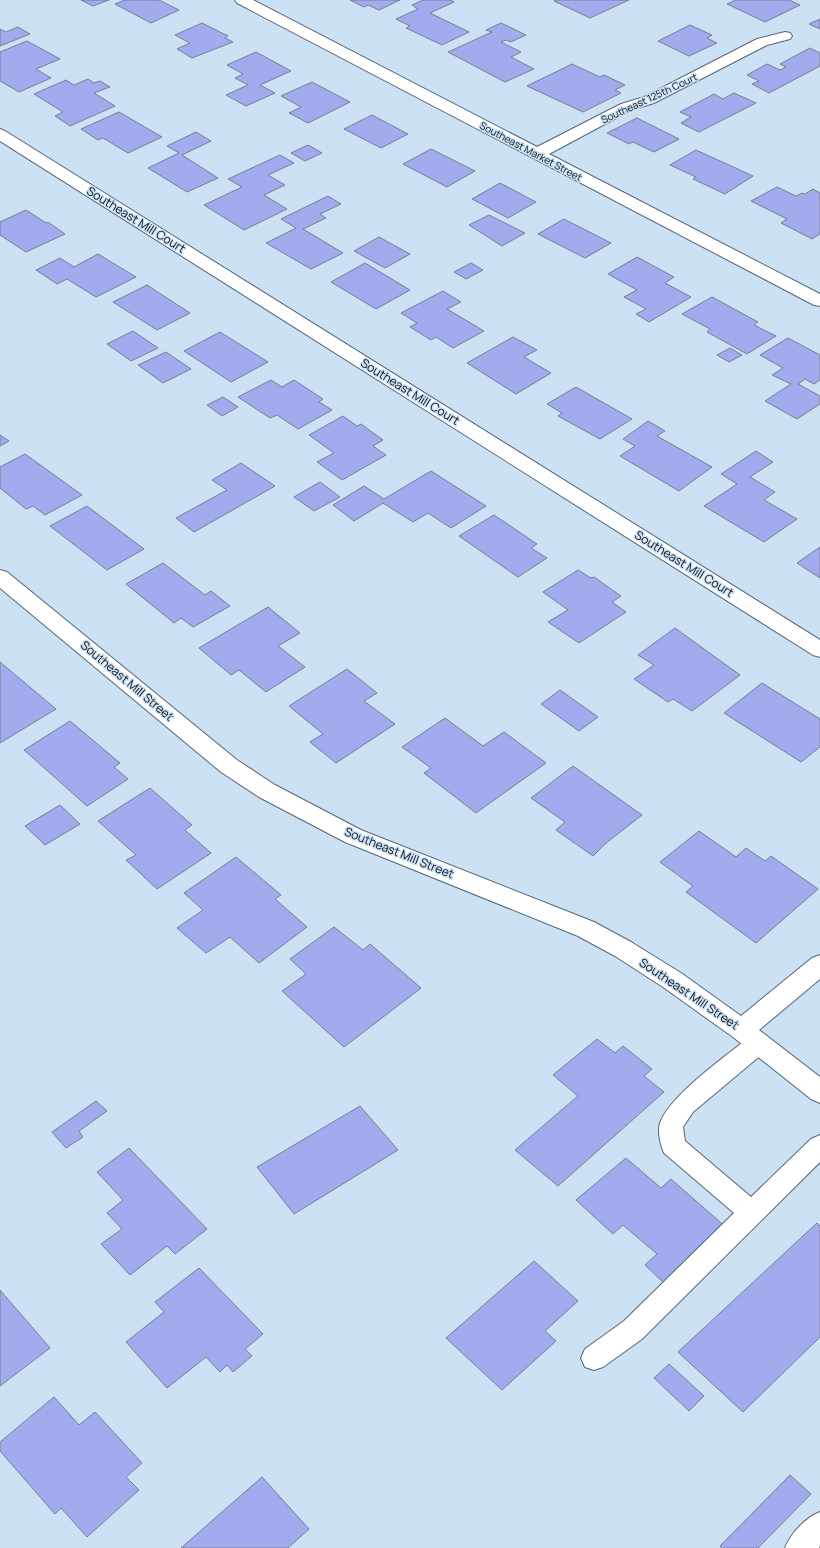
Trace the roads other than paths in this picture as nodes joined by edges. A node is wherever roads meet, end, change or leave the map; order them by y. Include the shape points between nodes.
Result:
1 (242, 0) edge
2 (786, 36) dead end
3 (0, 134) edge
4 (536, 154) junction
5 (820, 301) edge
6 (0, 577) edge
7 (820, 650) edge
8 (820, 965) edge
9 (750, 1037) junction
10 (820, 1092) edge
11 (820, 1146) edge
12 (752, 1213) junction
13 (594, 1358) dead end
14 (820, 1526) edge
15 (799, 1548) edge

1 - 4 street, Southeast Market Street
2 - 4 street, Southeast 125th Court via 762,42 649,100 626,107
3 - 7 street, Southeast Mill Court
4 - 5 street, Southeast Market Street
6 - 9 street, Southeast Mill Street via 229,766 267,791 353,836 586,929 672,980
8 - 9 street
9 - 10 street, Southeast Mill Street
9 - 12 lane via 684,1105 671,1125 673,1146
11 - 12 lane
12 - 13 lane via 633,1330
14 - 15 lane

